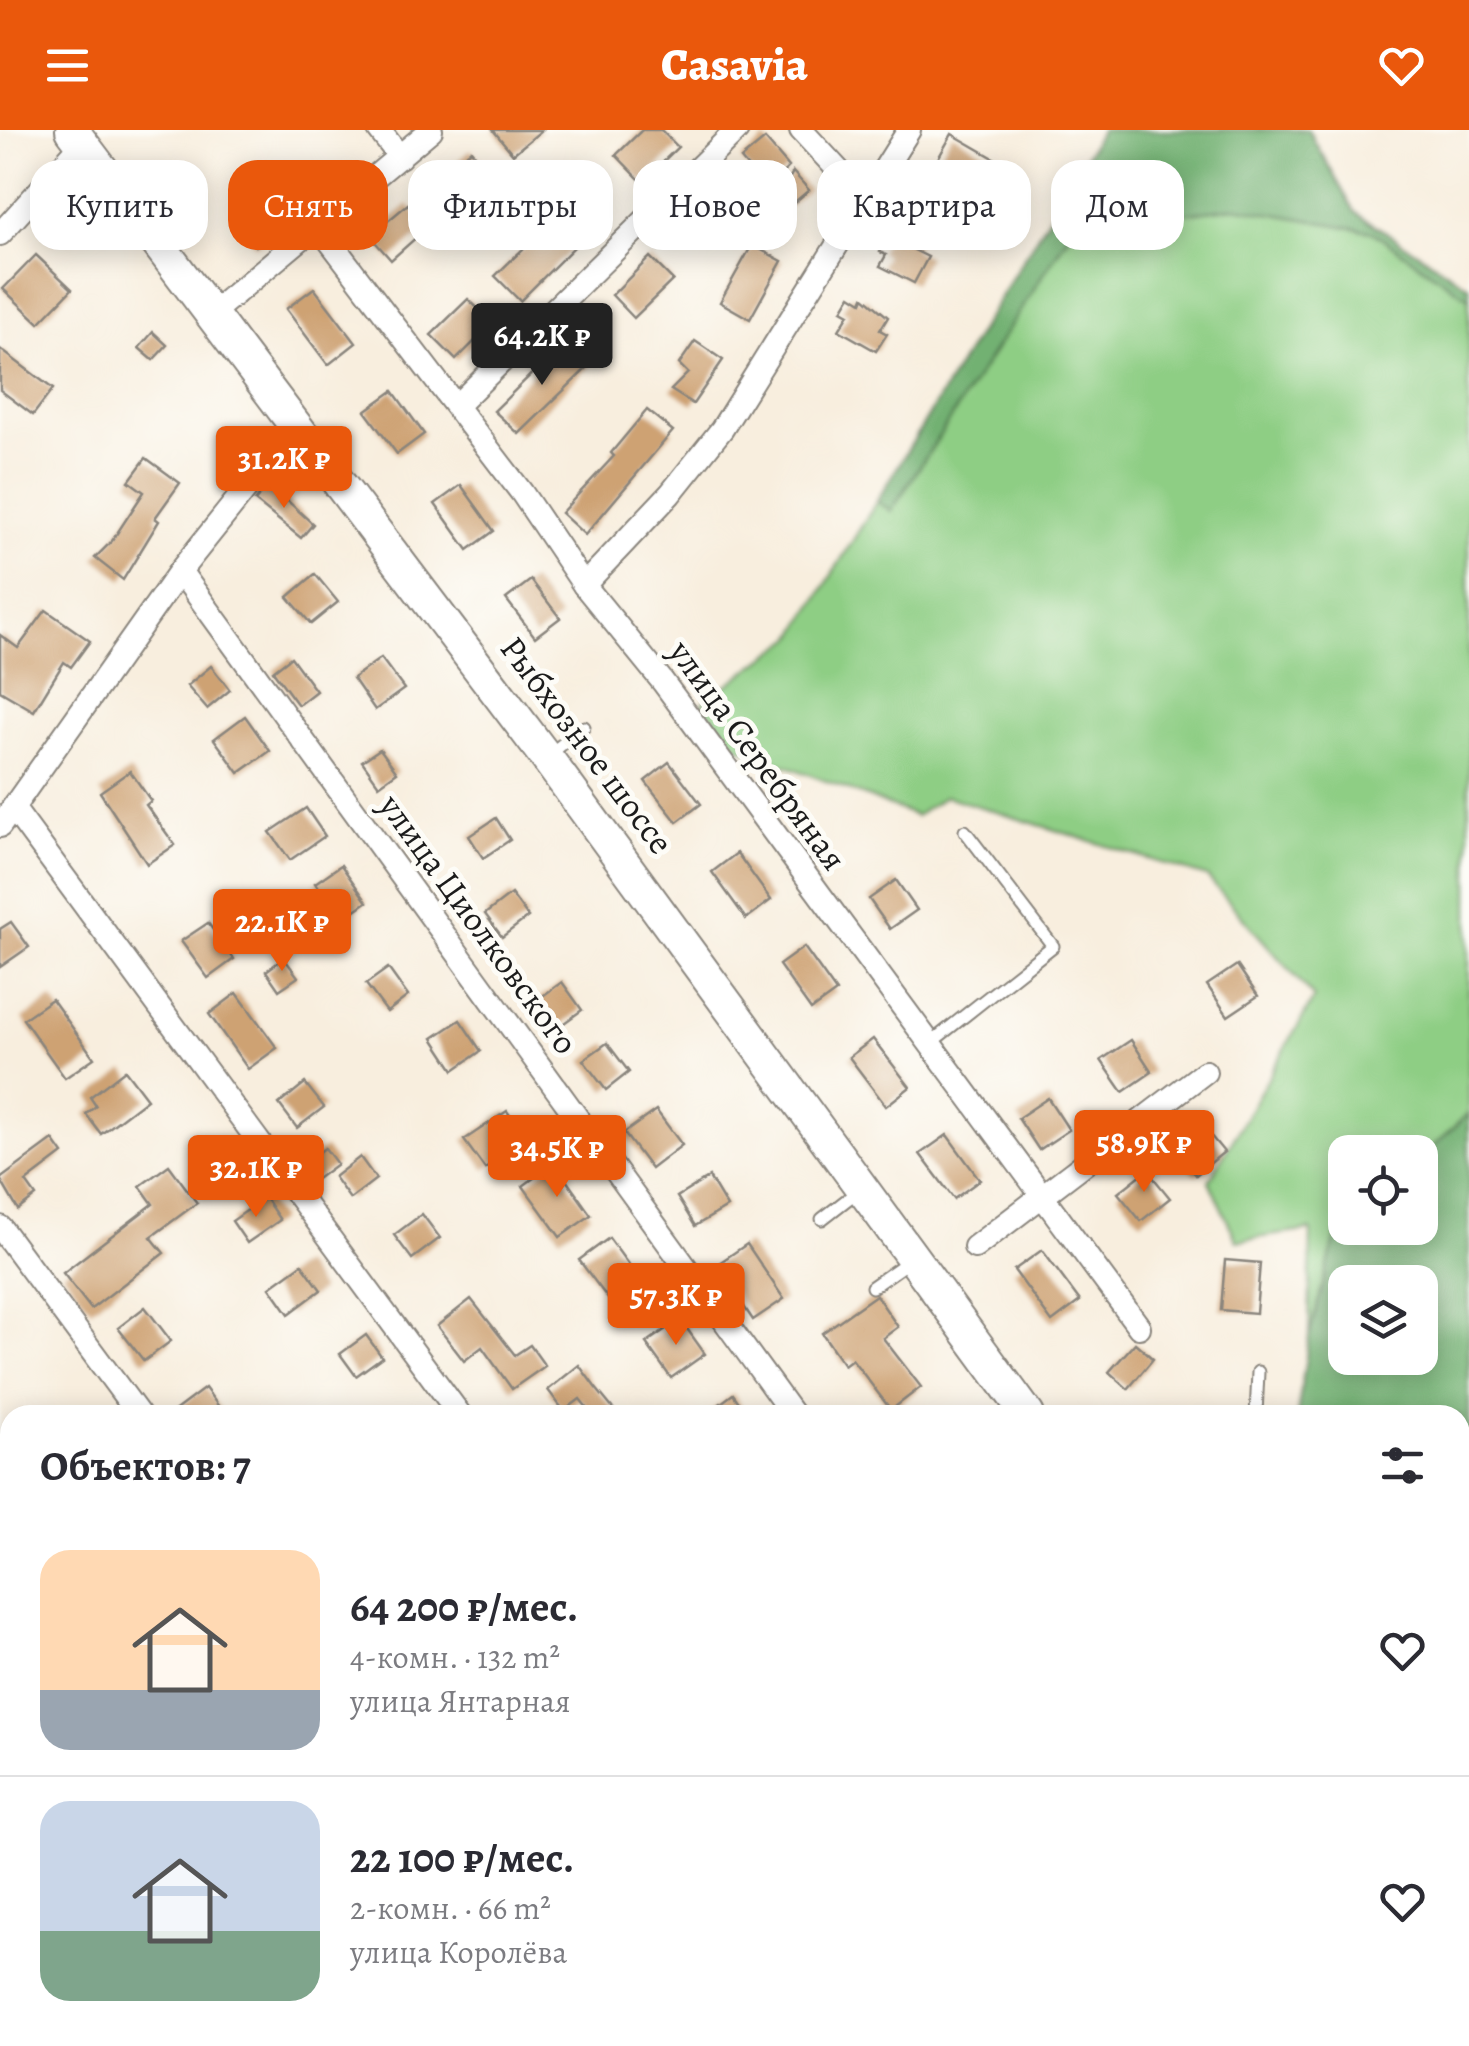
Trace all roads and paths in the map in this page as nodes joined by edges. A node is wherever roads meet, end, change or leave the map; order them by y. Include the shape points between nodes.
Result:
1 (378, 130) edge
2 (432, 130) edge
3 (737, 130) edge
4 (801, 130) edge
5 (909, 130) edge
6 (77, 137) edge
7 (400, 157) junction
8 (829, 160) edge
9 (889, 160) edge
10 (388, 167) edge
11 (0, 234) edge
12 (290, 250) edge
13 (337, 250) edge
14 (832, 250) edge
15 (212, 312) junction
16 (456, 406) junction
17 (297, 425) junction
18 (180, 571) junction
19 (584, 585) junction
20 (584, 727) dead end
21 (546, 757) junction
22 (6, 817) edge
23 (966, 830) dead end
24 (929, 1044) junction
25 (1206, 1072) dead end
26 (862, 1188) junction
27 (1044, 1196) junction
28 (822, 1219) dead end
29 (0, 1227) edge
30 (975, 1247) dead end
31 (914, 1258) junction
32 (872, 1287) dead end
33 (1138, 1326) dead end
34 (1258, 1372) dead end
35 (132, 1405) edge
36 (452, 1405) edge
37 (786, 1405) edge
38 (1021, 1405) edge
39 (1256, 1405) edge

1 - 7 street
2 - 7 street
3 - 16 street
4 - 8 street
5 - 9 street
6 - 11 street
6 - 15 street, Рыбхозное шоссе
7 - 10 street
12 - 15 street
13 - 16 street, улица Серебряная
14 - 19 street via 722,429
15 - 17 street, Рыбхозное шоссе
16 - 19 street, улица Серебряная
17 - 18 street
17 - 21 street, Рыбхозное шоссе
18 - 22 street
18 - 37 street, улица Циолковского
19 - 24 street, улица Серебряная
20 - 21 lane
21 - 26 street, Рыбхозное шоссе
22 - 36 street
23 - 24 lane via 1053,946
24 - 27 street, улица Серебряная
25 - 27 street
26 - 28 lane
26 - 31 street, Рыбхозное шоссе
27 - 30 street
27 - 33 street, улица Серебряная
29 - 35 street
31 - 32 lane
31 - 38 street, Рыбхозное шоссе
34 - 39 lane

